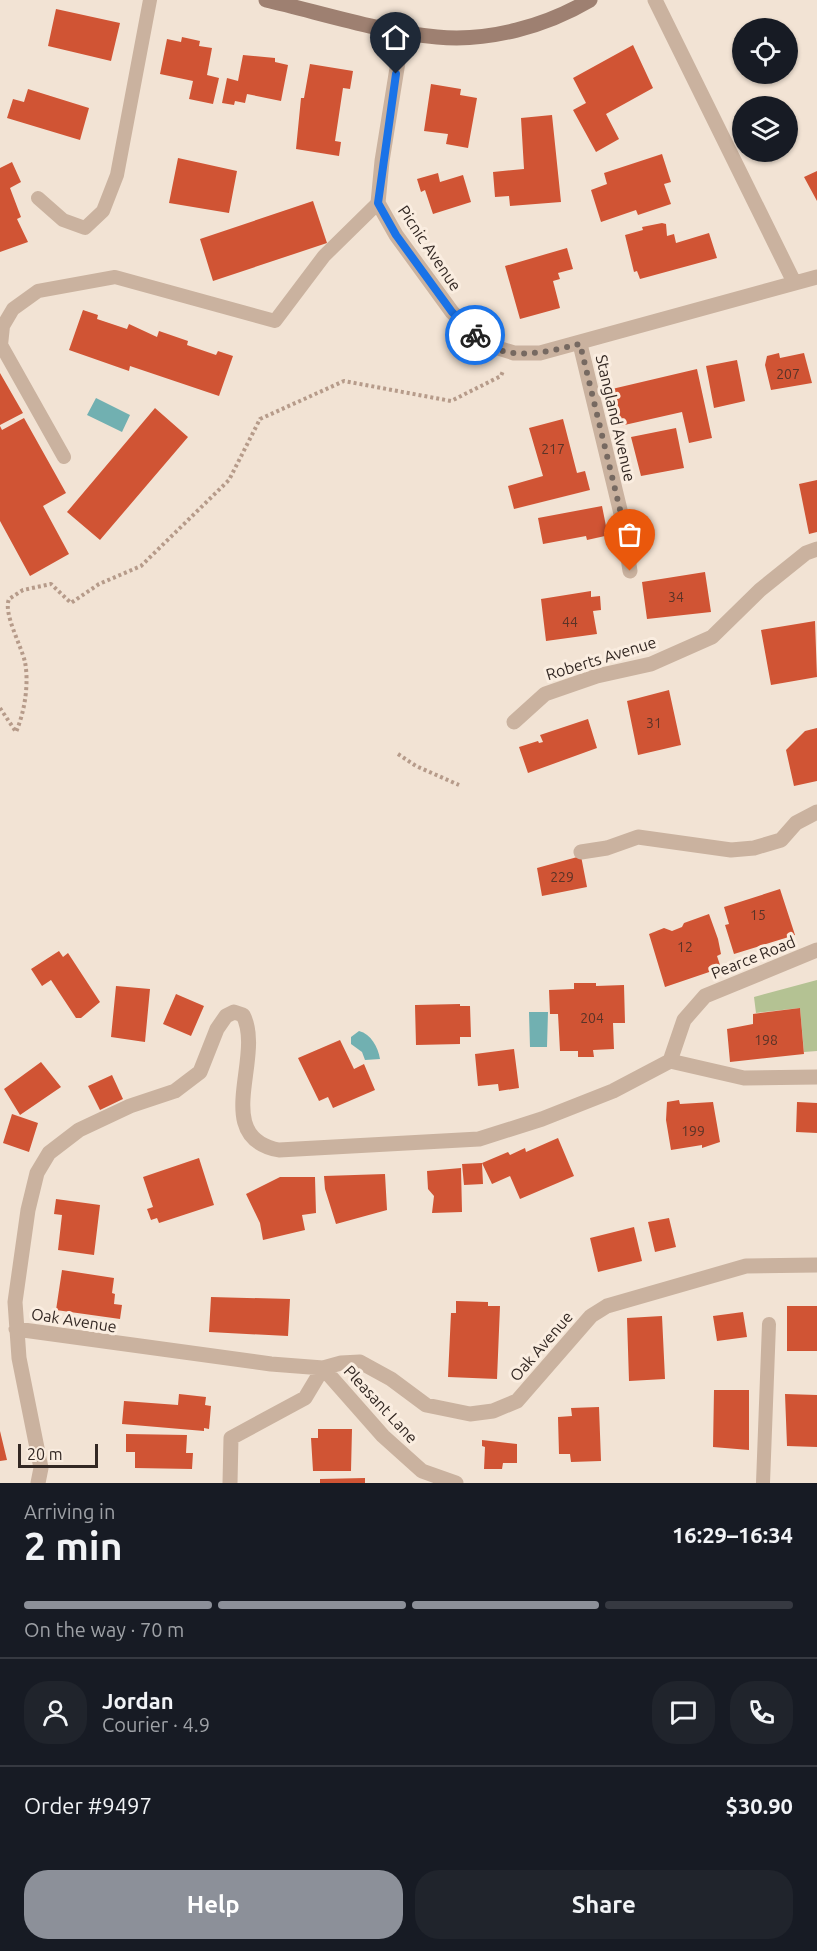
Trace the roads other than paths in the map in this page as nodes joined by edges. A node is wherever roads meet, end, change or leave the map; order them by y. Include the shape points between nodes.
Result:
1 (150, 0) edge
2 (266, 0) edge
3 (590, 0) edge
4 (655, 0) edge
5 (403, 31) junction
6 (38, 198) dead end
7 (378, 203) junction
8 (817, 277) edge
9 (794, 282) junction
10 (580, 344) junction
11 (64, 457) dead end
12 (817, 549) edge
13 (630, 571) dead end
14 (514, 722) dead end
15 (817, 812) edge
16 (581, 852) dead end
17 (817, 950) edge
18 (670, 1061) junction
19 (817, 1077) edge
20 (817, 1265) edge
21 (769, 1324) dead end
22 (16, 1329) junction
23 (323, 1368) junction
24 (38, 1483) edge
25 (230, 1483) edge
26 (456, 1483) edge
27 (762, 1483) edge

1 - 6 lane via 117,176 104,211 85,228 63,220
2 - 5 street
3 - 5 street via 560,18 506,33 438,37
4 - 9 street
5 - 7 street, Picnic Avenue
7 - 10 street, Picnic Avenue via 396,235 452,312 482,342 513,354
7 - 11 lane via 324,256 275,321 116,277 38,291 13,309 3,326 1,345
8 - 9 street, Picnic Avenue
9 - 10 street, Picnic Avenue
10 - 13 street, Stangland Avenue via 622,518
12 - 14 street, Roberts Avenue via 806,553 760,590 712,637 651,664 597,676 545,694
15 - 16 street via 795,823 781,840 754,848 731,850 638,837
17 - 18 street, Pearce Road via 705,996 684,1020
18 - 19 street via 744,1078
18 - 22 street via 542,1119 479,1139 279,1150 255,1139 244,1116 241,1099 247,1072 248,1024 243,1015 234,1012 217,1029 200,1072 175,1090 79,1130 49,1153 37,1173 28,1210 15,1302
20 - 23 street, Oak Avenue via 746,1266 607,1306 591,1316 517,1401 493,1411 470,1414 426,1406 391,1379 360,1362
21 - 27 lane
22 - 23 street, Oak Avenue via 193,1355
22 - 24 street via 41,1468
23 - 25 street, Pleasant Lane via 305,1398 231,1438
23 - 26 street, Pleasant Lane via 383,1436 422,1472

